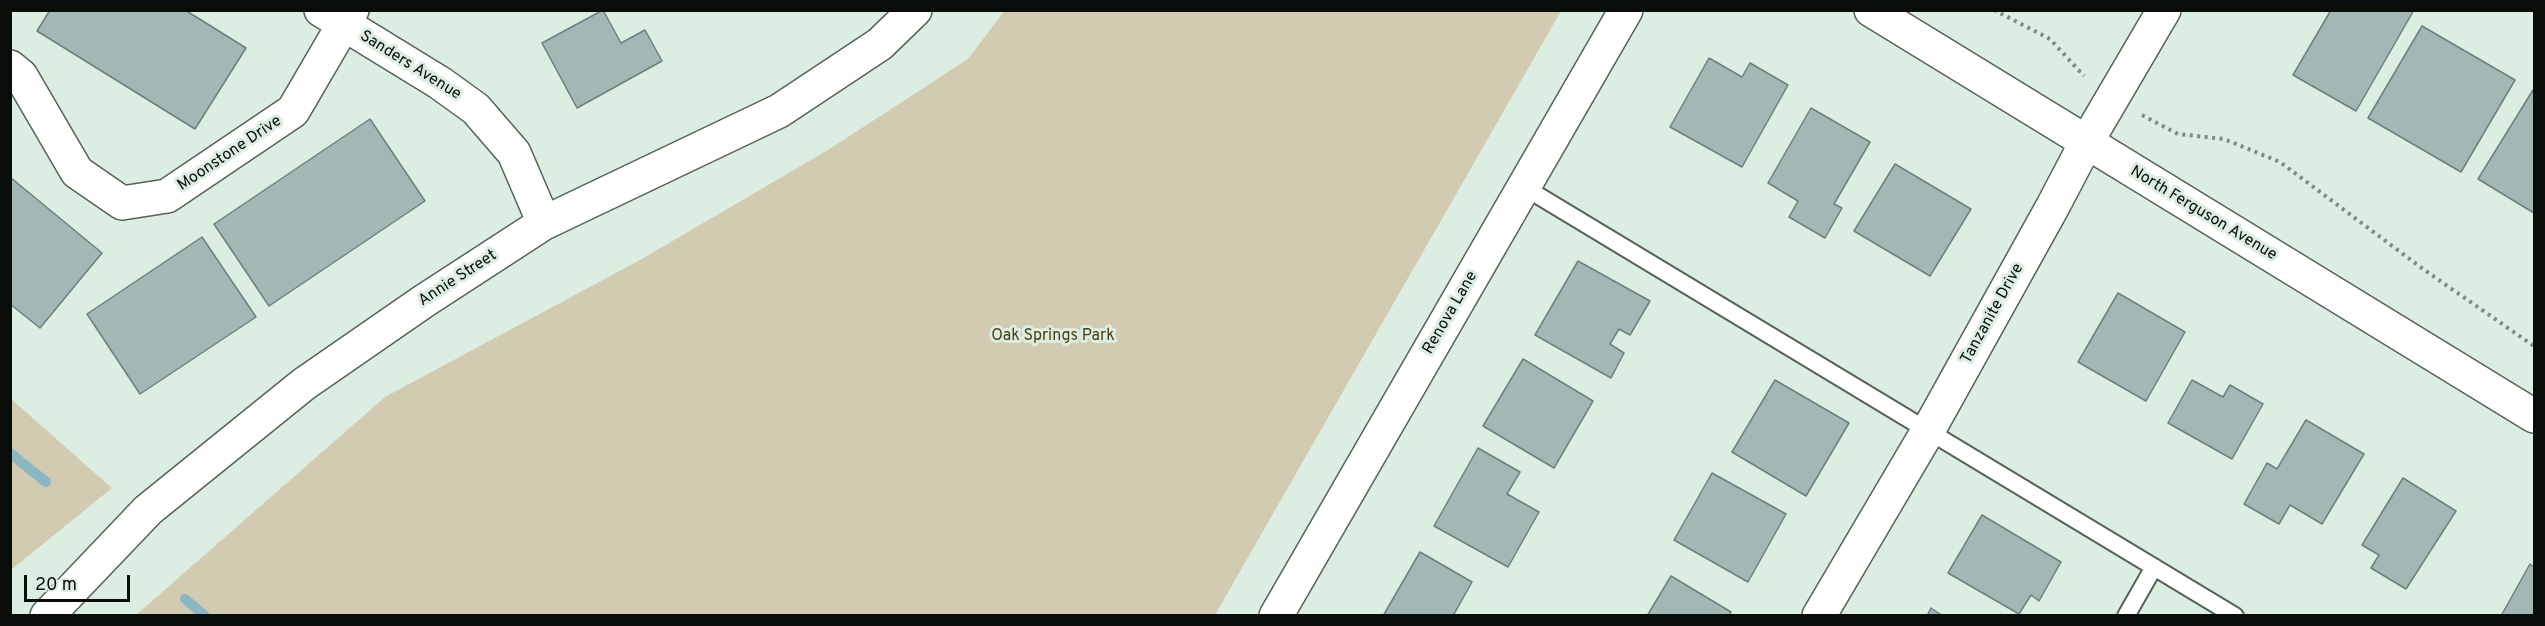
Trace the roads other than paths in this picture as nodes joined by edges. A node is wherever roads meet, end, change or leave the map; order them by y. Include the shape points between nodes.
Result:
1 (915, 10) edge
2 (1626, 10) edge
3 (1871, 10) edge
4 (2164, 10) edge
5 (339, 15) edge
6 (10, 67) edge
7 (2086, 143) junction
8 (1524, 187) junction
9 (544, 223) junction
10 (2535, 416) edge
11 (1928, 431) junction
12 (2154, 567) junction
13 (47, 615) edge
14 (1276, 615) edge
15 (1819, 615) edge
16 (2126, 615) edge
17 (2235, 615) edge

1 - 9 street, Annie Street via 880,44 779,111
2 - 8 street, Renova Lane
3 - 7 street, North Ferguson Avenue
4 - 7 street, Tanzanite Drive
5 - 6 street, Moonstone Drive via 293,111 167,196 122,203 78,172 21,76
5 - 9 street, Sanders Avenue via 476,109 514,153
7 - 10 street, North Ferguson Avenue
7 - 11 street, Tanzanite Drive
8 - 11 lane
8 - 14 street, Renova Lane
9 - 13 street, Annie Street via 304,384 148,510
11 - 12 lane
11 - 15 street, Tanzanite Drive
12 - 16 lane
12 - 17 lane

